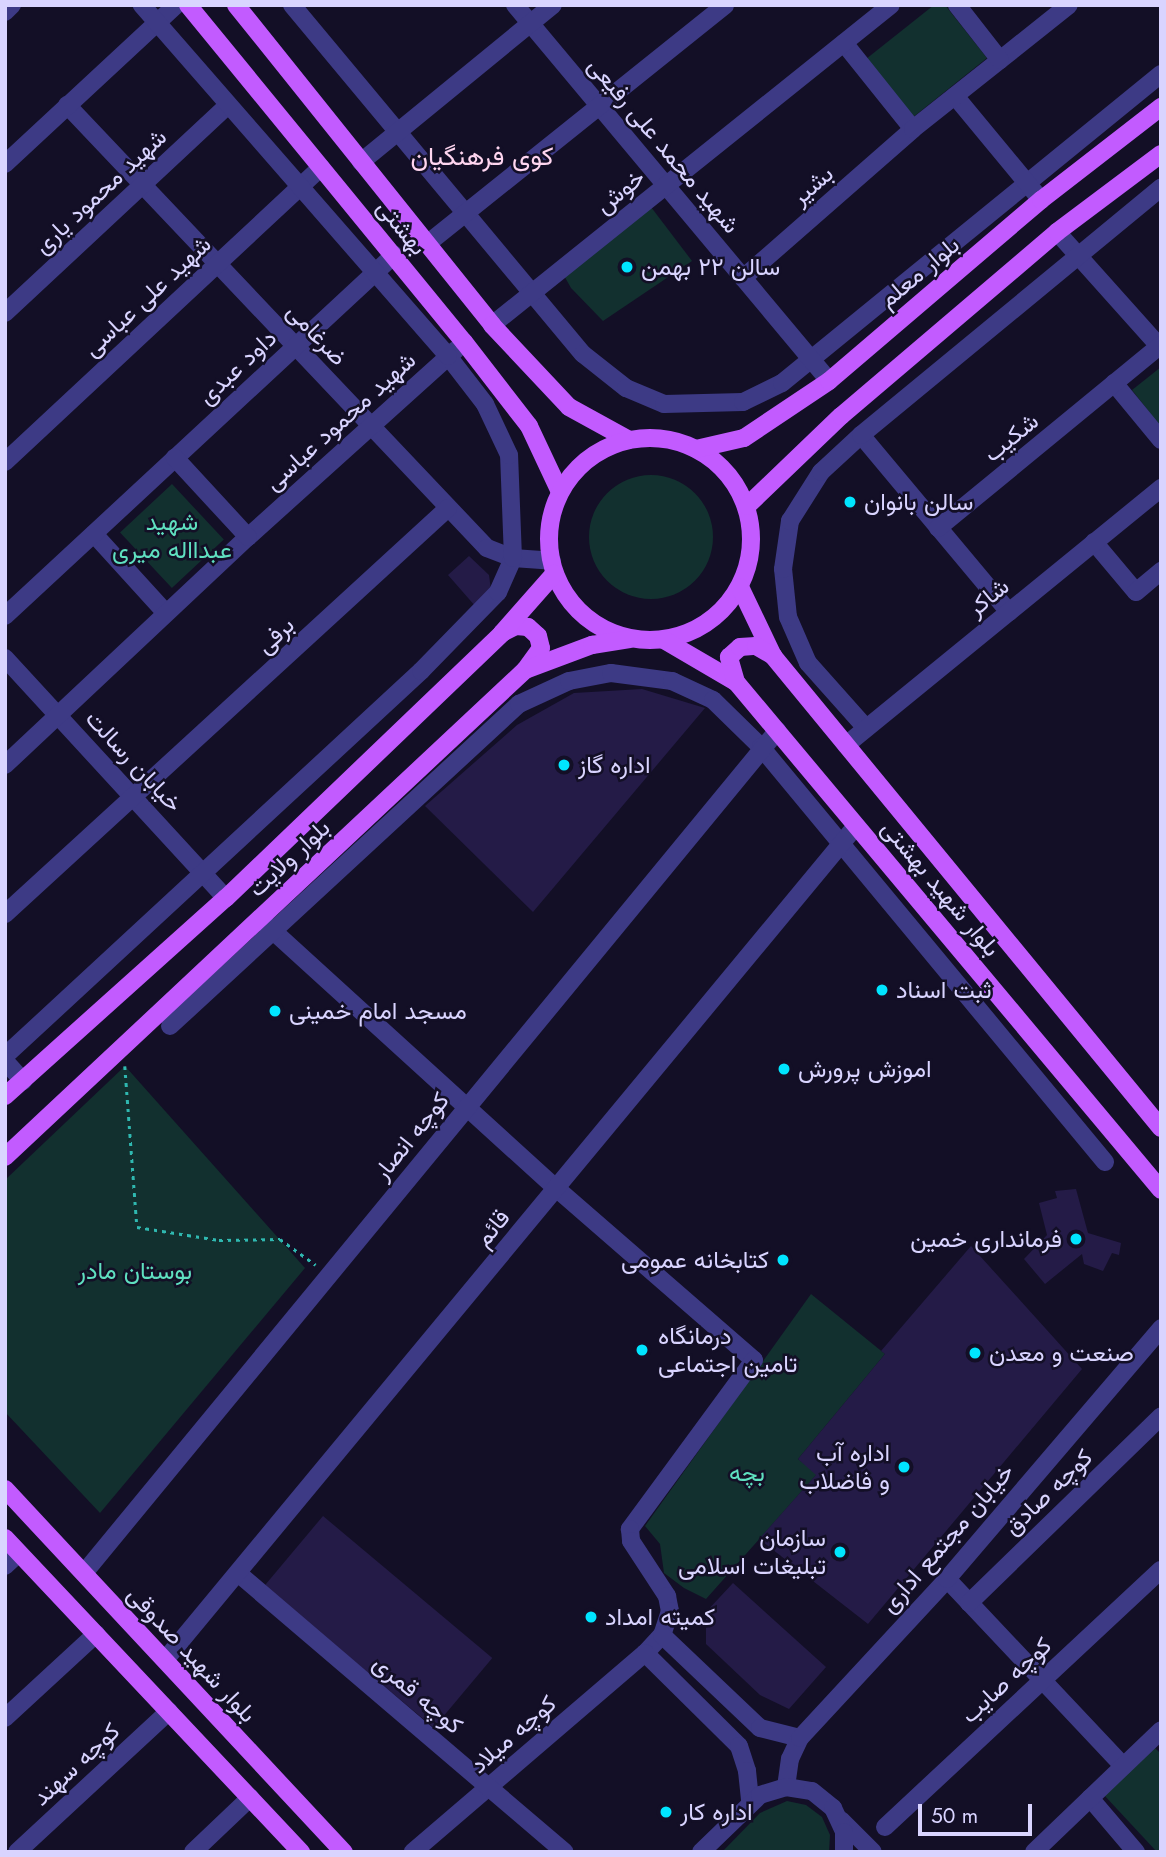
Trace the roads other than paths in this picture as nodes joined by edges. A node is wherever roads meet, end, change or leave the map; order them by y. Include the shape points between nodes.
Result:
1 (12, 5) edge
2 (142, 5) edge
3 (176, 5) edge
4 (188, 5) edge
5 (236, 5) edge
6 (292, 5) edge
7 (515, 5) edge
8 (553, 5) edge
9 (725, 5) edge
10 (957, 5) edge
11 (1069, 5) edge
12 (886, 7) edge
13 (5, 12) edge
14 (157, 23) junction
15 (530, 24) junction
16 (844, 43) junction
17 (1000, 60) junction
18 (1161, 74) edge
19 (955, 96) junction
20 (67, 105) junction
21 (228, 105) junction
22 (599, 106) junction
23 (1161, 107) edge
24 (913, 129) junction
25 (398, 132) junction
26 (1161, 154) edge
27 (361, 162) junction
28 (5, 164) edge
29 (321, 167) junction
30 (1026, 183) junction
31 (142, 185) junction
32 (666, 186) junction
33 (299, 188) junction
34 (1161, 188) edge
35 (1041, 200) junction
36 (465, 213) junction
37 (1057, 232) junction
38 (427, 244) junction
39 (394, 255) junction
40 (1078, 256) junction
41 (217, 264) junction
42 (375, 273) junction
43 (743, 278) junction
44 (532, 293) junction
45 (5, 313) edge
46 (492, 325) junction
47 (464, 342) junction
48 (1160, 345) edge
49 (295, 346) junction
50 (448, 356) junction
51 (812, 361) junction
52 (829, 381) junction
53 (1114, 383) junction
54 (371, 426) junction
55 (861, 435) junction
56 (629, 440) junction
57 (1161, 440) edge
58 (696, 449) junction
59 (175, 458) junction
60 (5, 462) edge
61 (1161, 488) edge
62 (560, 492) junction
63 (747, 506) junction
64 (448, 508) junction
65 (939, 528) junction
66 (94, 534) junction
67 (248, 537) junction
68 (1094, 542) junction
69 (513, 558) junction
70 (553, 568) junction
71 (1161, 571) edge
72 (740, 587) junction
73 (165, 612) junction
74 (1009, 612) junction
75 (5, 616) edge
76 (502, 634) junction
77 (630, 639) junction
78 (664, 640) junction
79 (773, 656) junction
80 (5, 658) edge
81 (525, 670) junction
82 (736, 682) junction
83 (58, 715) junction
84 (866, 728) junction
85 (777, 731) junction
86 (846, 745) junction
87 (761, 747) junction
88 (5, 765) edge
89 (135, 798) junction
90 (856, 825) junction
91 (841, 842) junction
92 (204, 874) junction
93 (226, 898) junction
94 (5, 914) edge
95 (266, 925) junction
96 (170, 1026) dead end
97 (5, 1059) edge
98 (23, 1081) junction
99 (5, 1096) edge
100 (467, 1107) junction
101 (1161, 1128) edge
102 (5, 1157) edge
103 (1105, 1162) dead end
104 (556, 1188) junction
105 (1161, 1190) edge
106 (1161, 1328) edge
107 (1161, 1416) edge
108 (5, 1489) edge
109 (5, 1538) edge
110 (19, 1553) junction
111 (5, 1566) edge
112 (1161, 1570) edge
113 (84, 1573) junction
114 (239, 1574) junction
115 (947, 1579) junction
116 (969, 1602) junction
117 (96, 1634) junction
118 (662, 1635) junction
119 (645, 1653) junction
120 (165, 1660) junction
121 (1042, 1680) junction
122 (169, 1712) junction
123 (5, 1718) edge
124 (1161, 1730) edge
125 (800, 1738) junction
126 (1123, 1766) junction
127 (489, 1787) junction
128 (786, 1787) junction
129 (250, 1798) junction
130 (1090, 1798) junction
131 (750, 1802) junction
132 (840, 1819) junction
133 (885, 1827) dead end
134 (17, 1852) edge
135 (193, 1852) edge
136 (301, 1852) edge
137 (344, 1852) edge
138 (413, 1852) edge
139 (565, 1852) edge
140 (701, 1852) edge
141 (844, 1852) edge
142 (873, 1852) edge
143 (1034, 1852) edge
144 (1136, 1852) edge

1 - 13 street
2 - 14 street
3 - 14 street
4 - 29 main road, بهشتی
5 - 27 main road, بهشتی
6 - 25 street
7 - 15 street, شهید محمد علی رفیعی
8 - 15 street
9 - 22 street
10 - 17 street
11 - 17 street
12 - 16 street, خوش
14 - 20 street
14 - 21 street
15 - 22 street, شهید محمد علی رفیعی
15 - 25 street
16 - 24 street
16 - 32 street, خوش
17 - 19 street, بشیر
18 - 30 street
19 - 24 street, بشیر
19 - 30 street
20 - 28 street
20 - 31 street, ضرغامی
21 - 31 street, شهید محمود یاری
21 - 33 street
22 - 32 street, شهید محمد علی رفیعی
22 - 36 street
23 - 35 main road, بلوار معلم
24 - 43 street, بشیر
25 - 27 street
25 - 36 street
26 - 37 main road
27 - 38 main road, بهشتی
29 - 33 street, شهید علی عباسی
29 - 39 main road, بهشتی
30 - 35 street
30 - 51 street
31 - 41 street, ضرغامی
31 - 45 street, شهید محمود یاری
32 - 43 street, شهید محمد علی رفیعی
32 - 44 street, خوش
33 - 41 street, شهید علی عباسی
33 - 42 street
34 - 40 street
35 - 52 main road, بلوار معلم
36 - 38 street
36 - 44 street
37 - 40 street
37 - 63 main road via 841,416
38 - 46 main road, بهشتی
39 - 42 street, داود عبدی
39 - 47 main road, بهشتی
40 - 48 street
40 - 55 street
41 - 49 street, ضرغامی
41 - 60 street, شهید علی عباسی
42 - 49 street, داود عبدی
42 - 50 street
43 - 51 street, شهید محمد علی رفیعی
44 - 46 street, خوش
44 - 51 street via 583,354 626,388 664,404 743,402 782,383
46 - 56 main road, بهشتی via 569,407
47 - 50 street, شهید محمود عباسی
47 - 62 main road, بهشتی via 529,426
48 - 53 street, شکیب
49 - 54 street, ضرغامی
49 - 59 street, داود عبدی
50 - 54 street, شهید محمود عباسی
50 - 69 street via 485,404 509,455
51 - 52 street, شهید محمد علی رفیعی
52 - 58 main road, بلوار معلم via 744,438
53 - 57 street
53 - 65 street, شکیب
54 - 64 street, ضرغامی
54 - 67 street, شهید محمود عباسی
55 - 65 street
55 - 84 street via 821,472 790,521 783,569 788,617 808,663
56 - 58 main road via 652,438
56 - 62 main road via 589,458
58 - 63 main road via 727,472
59 - 66 street, داود عبدی
59 - 67 street
61 - 68 street, شاکر
62 - 70 main road via 548,540
63 - 72 main road via 752,533 750,561
64 - 69 street, ضرغامی via 487,548
64 - 89 street, برفی
65 - 74 street
66 - 73 street
66 - 75 street, داود عبدی
67 - 73 street, شهید محمود عباسی
68 - 71 street via 1136,592
68 - 74 street, شاکر
69 - 70 street, ضرغامی
69 - 92 street via 498,592 421,671
70 - 76 main road, بلوار ولایت
70 - 77 main road via 571,604 598,627
72 - 78 main road via 724,610 706,624
72 - 79 main road, بلوار شهید بهشتی
73 - 83 street
74 - 84 street, شاکر
76 - 81 main road via 516,626 528,627 538,636 541,648
76 - 93 main road, بلوار ولایت
77 - 78 main road
77 - 81 main road, بلوار ولایت via 592,645
78 - 82 main road, بلوار شهید بهشتی
79 - 82 main road via 757,646 740,647 729,657
79 - 86 main road, بلوار شهید بهشتی
80 - 83 street, خیابان رسالت
81 - 95 main road, بلوار ولایت
82 - 85 main road, بلوار شهید بهشتی
83 - 88 street
83 - 89 street, خیابان رسالت
84 - 86 street, شاکر
85 - 87 street, کوچه انصار
85 - 90 main road, بلوار شهید بهشتی
86 - 101 main road, بلوار شهید بهشتی
87 - 91 street
87 - 95 street via 713,700 672,681 611,673 569,681 519,704
87 - 100 street, کوچه انصار
89 - 92 street, خیابان رسالت
89 - 94 street, برفی
90 - 91 street, قائم
90 - 105 main road, بلوار شهید بهشتی
91 - 103 street
91 - 104 street, قائم
92 - 93 street, خیابان رسالت
92 - 97 street
93 - 98 main road, بلوار ولایت
95 - 96 street
95 - 100 street
95 - 102 main road, بلوار ولایت
97 - 98 street
98 - 99 main road, بلوار ولایت
100 - 104 street
100 - 113 street, کوچه انصار
104 - 114 street, قائم
104 - 118 street via 754,1360 630,1530 631,1541 667,1596 670,1611
106 - 115 street, خیابان مجتمع اداری
107 - 116 street, کوچه صادق
108 - 113 main road, بلوار شهید صدوقی
109 - 110 main road
110 - 111 street
110 - 117 main road
112 - 121 street, کوچه صایب
113 - 120 main road, بلوار شهید صدوقی
114 - 120 street, قائم
114 - 127 street, کوچه قمری
115 - 116 street
115 - 125 street, خیابان مجتمع اداری
116 - 121 street
117 - 122 main road
117 - 123 street
118 - 119 street, کوچه میلاد
118 - 125 street via 760,1728
119 - 127 street, کوچه میلاد
119 - 131 street via 739,1746
120 - 137 main road, بلوار شهید صدوقی
121 - 126 street
121 - 133 street, کوچه صایب
122 - 129 main road
122 - 134 street, کوچه سهند
124 - 126 street
125 - 128 street, خیابان مجتمع اداری via 790,1759
126 - 130 street
127 - 138 street, کوچه میلاد
127 - 139 street, کوچه قمری
128 - 131 street
128 - 132 street via 799,1787 824,1798
129 - 135 street
129 - 136 main road
130 - 143 street
130 - 144 street
131 - 140 street
132 - 141 street
132 - 142 street

